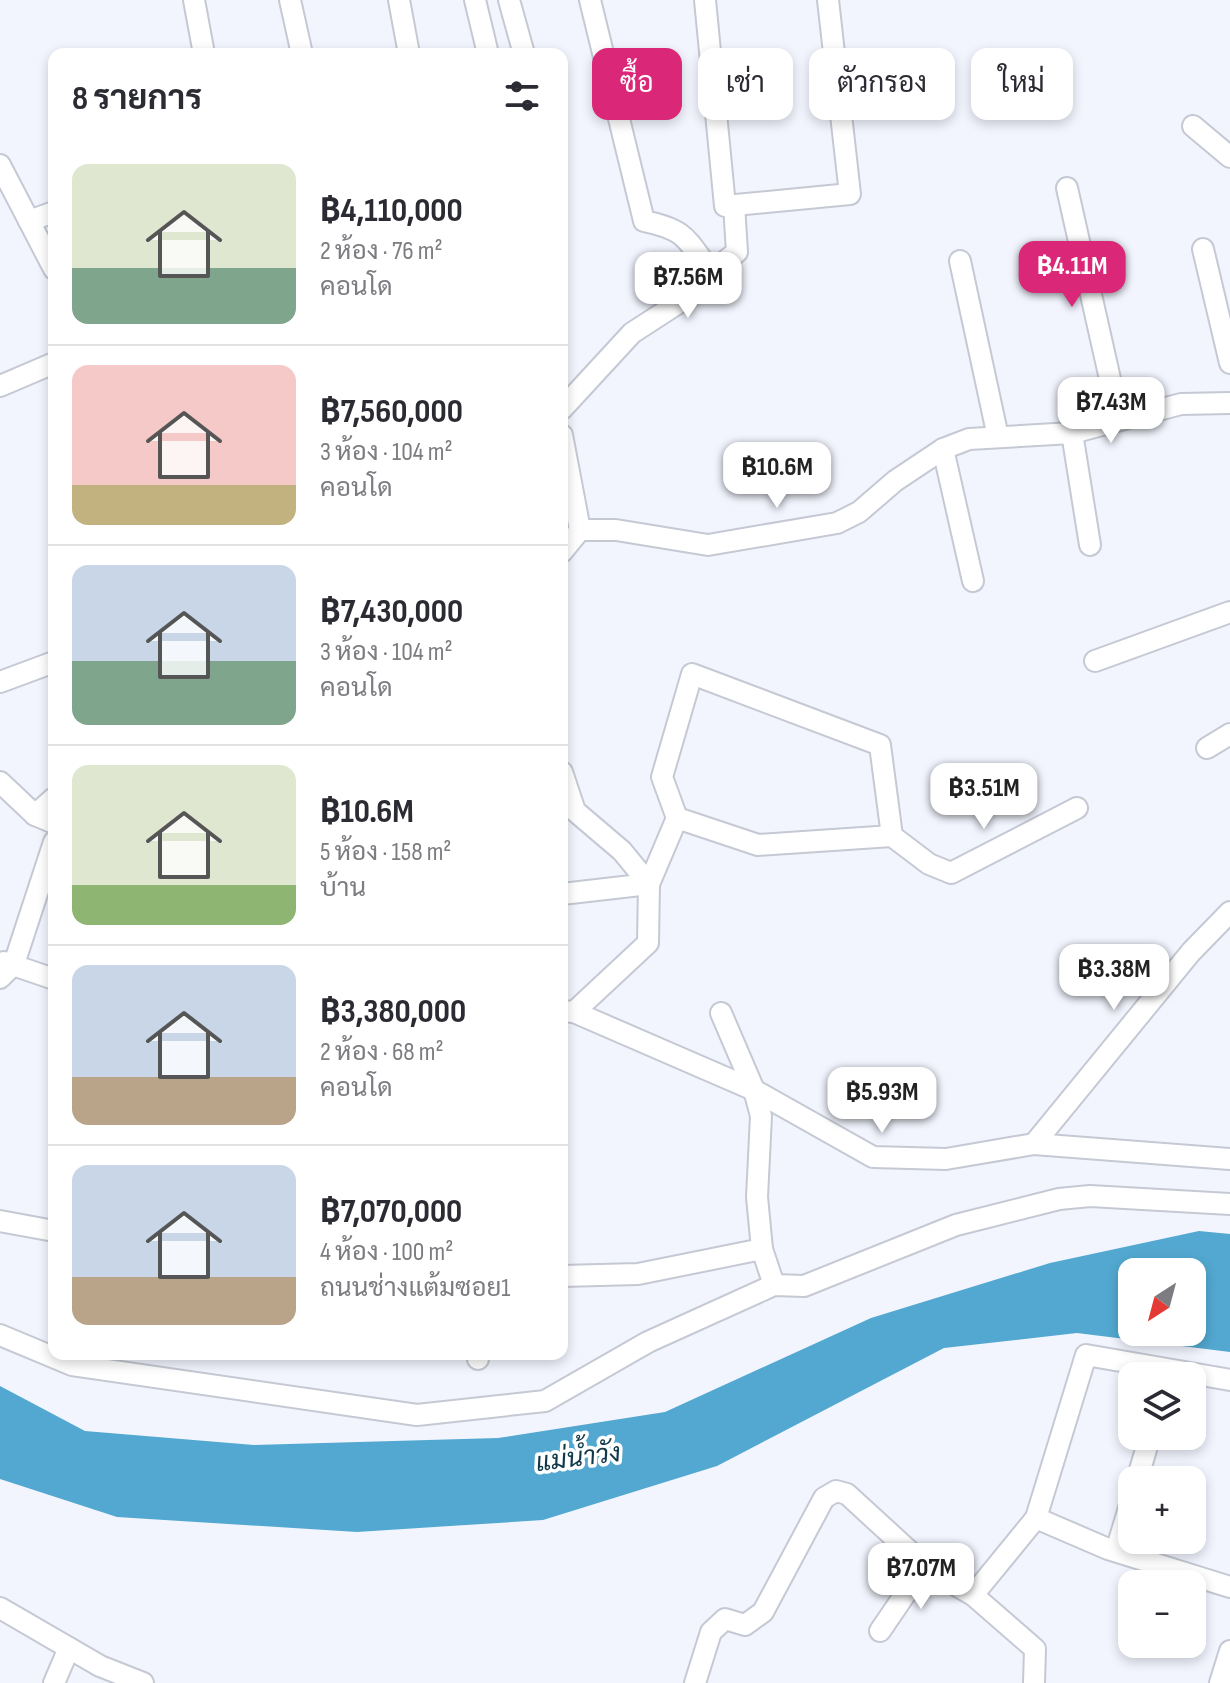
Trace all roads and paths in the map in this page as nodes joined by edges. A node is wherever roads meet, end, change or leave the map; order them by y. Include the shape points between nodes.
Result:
1 (194, 0) edge
2 (290, 0) edge
3 (399, 0) edge
4 (475, 0) edge
5 (509, 0) edge
6 (590, 0) edge
7 (705, 0) edge
8 (828, 0) edge
9 (203, 48) edge
10 (301, 48) edge
11 (408, 48) edge
12 (487, 48) edge
13 (522, 48) edge
14 (1193, 126) dead end
15 (1230, 157) edge
16 (0, 165) edge
17 (1067, 188) dead end
18 (734, 205) junction
19 (48, 214) edge
20 (29, 221) junction
21 (1203, 249) dead end
22 (48, 257) edge
23 (960, 261) dead end
24 (711, 272) junction
25 (1230, 363) edge
26 (48, 366) edge
27 (0, 386) edge
28 (568, 402) edge
29 (1230, 403) edge
30 (1119, 419) junction
31 (1072, 433) junction
32 (998, 437) junction
33 (943, 449) junction
34 (568, 467) edge
35 (580, 530) junction
36 (568, 545) edge
37 (1090, 545) dead end
38 (973, 581) dead end
39 (1230, 612) edge
40 (1095, 661) dead end
41 (48, 664) edge
42 (0, 682) edge
43 (1230, 734) edge
44 (1207, 748) dead end
45 (0, 782) edge
46 (568, 790) edge
47 (1077, 808) dead end
48 (677, 818) junction
49 (45, 819) edge
50 (892, 836) junction
51 (48, 857) edge
52 (649, 884) junction
53 (568, 893) edge
54 (1230, 912) edge
55 (5, 968) edge
56 (48, 978) edge
57 (568, 1011) edge
58 (721, 1013) dead end
59 (754, 1090) junction
60 (1034, 1144) junction
61 (1230, 1159) edge
62 (1230, 1204) edge
63 (0, 1221) edge
64 (48, 1230) edge
65 (762, 1249) junction
66 (568, 1276) edge
67 (774, 1285) junction
68 (0, 1335) edge
69 (48, 1355) edge
70 (60, 1360) edge
71 (1118, 1362) edge
72 (1206, 1377) edge
73 (1230, 1380) edge
74 (1036, 1518) junction
75 (1118, 1544) edge
76 (1116, 1551) junction
77 (925, 1565) junction
78 (1230, 1587) edge
79 (973, 1595) junction
80 (0, 1608) edge
81 (880, 1631) dead end
82 (69, 1648) junction
83 (1230, 1651) edge
84 (54, 1683) edge
85 (143, 1683) edge
86 (695, 1683) edge
87 (1034, 1683) edge
88 (1220, 1683) edge

1 - 9 street
2 - 10 street
3 - 11 street
4 - 12 street
5 - 13 street
6 - 24 street via 644,221 682,233
7 - 18 street via 725,206
8 - 18 street via 850,194
14 - 15 street
16 - 20 street
17 - 30 street
18 - 24 street via 737,252
19 - 20 street
20 - 22 street
21 - 25 street
23 - 32 street
24 - 28 street via 703,287 632,333
26 - 27 street
29 - 30 street via 1181,404
30 - 31 street
31 - 32 street
31 - 37 street
32 - 33 street via 969,439
33 - 35 street via 837,523 708,545 616,530
33 - 38 street
34 - 35 street
35 - 36 street
39 - 40 street
41 - 42 street
43 - 44 street
45 - 49 street
46 - 52 street via 575,811 622,851
47 - 50 street via 951,873 929,864
48 - 50 street via 758,845
48 - 50 street via 662,777 692,674 880,745
48 - 52 street
51 - 55 street
52 - 53 street
52 - 57 street via 648,943
54 - 60 street
55 - 56 street
57 - 59 street
58 - 59 street
59 - 60 street via 873,1157 946,1159
59 - 65 street via 762,1126 757,1197
60 - 61 street
62 - 67 street via 1137,1197 1059,1199 956,1225 804,1286
63 - 64 street
65 - 66 street via 638,1274
65 - 67 street
67 - 70 street via 648,1342 545,1401 457,1413 417,1415
68 - 69 street
71 - 74 street via 1086,1355
72 - 73 street
74 - 76 street
74 - 79 street
75 - 76 street
76 - 78 street
77 - 79 street
77 - 81 street
77 - 86 street via 847,1494 836,1491 824,1498 763,1612 745,1625 725,1619 711,1632
79 - 87 street via 1035,1649
80 - 82 street
82 - 84 street
82 - 85 street
83 - 88 street

